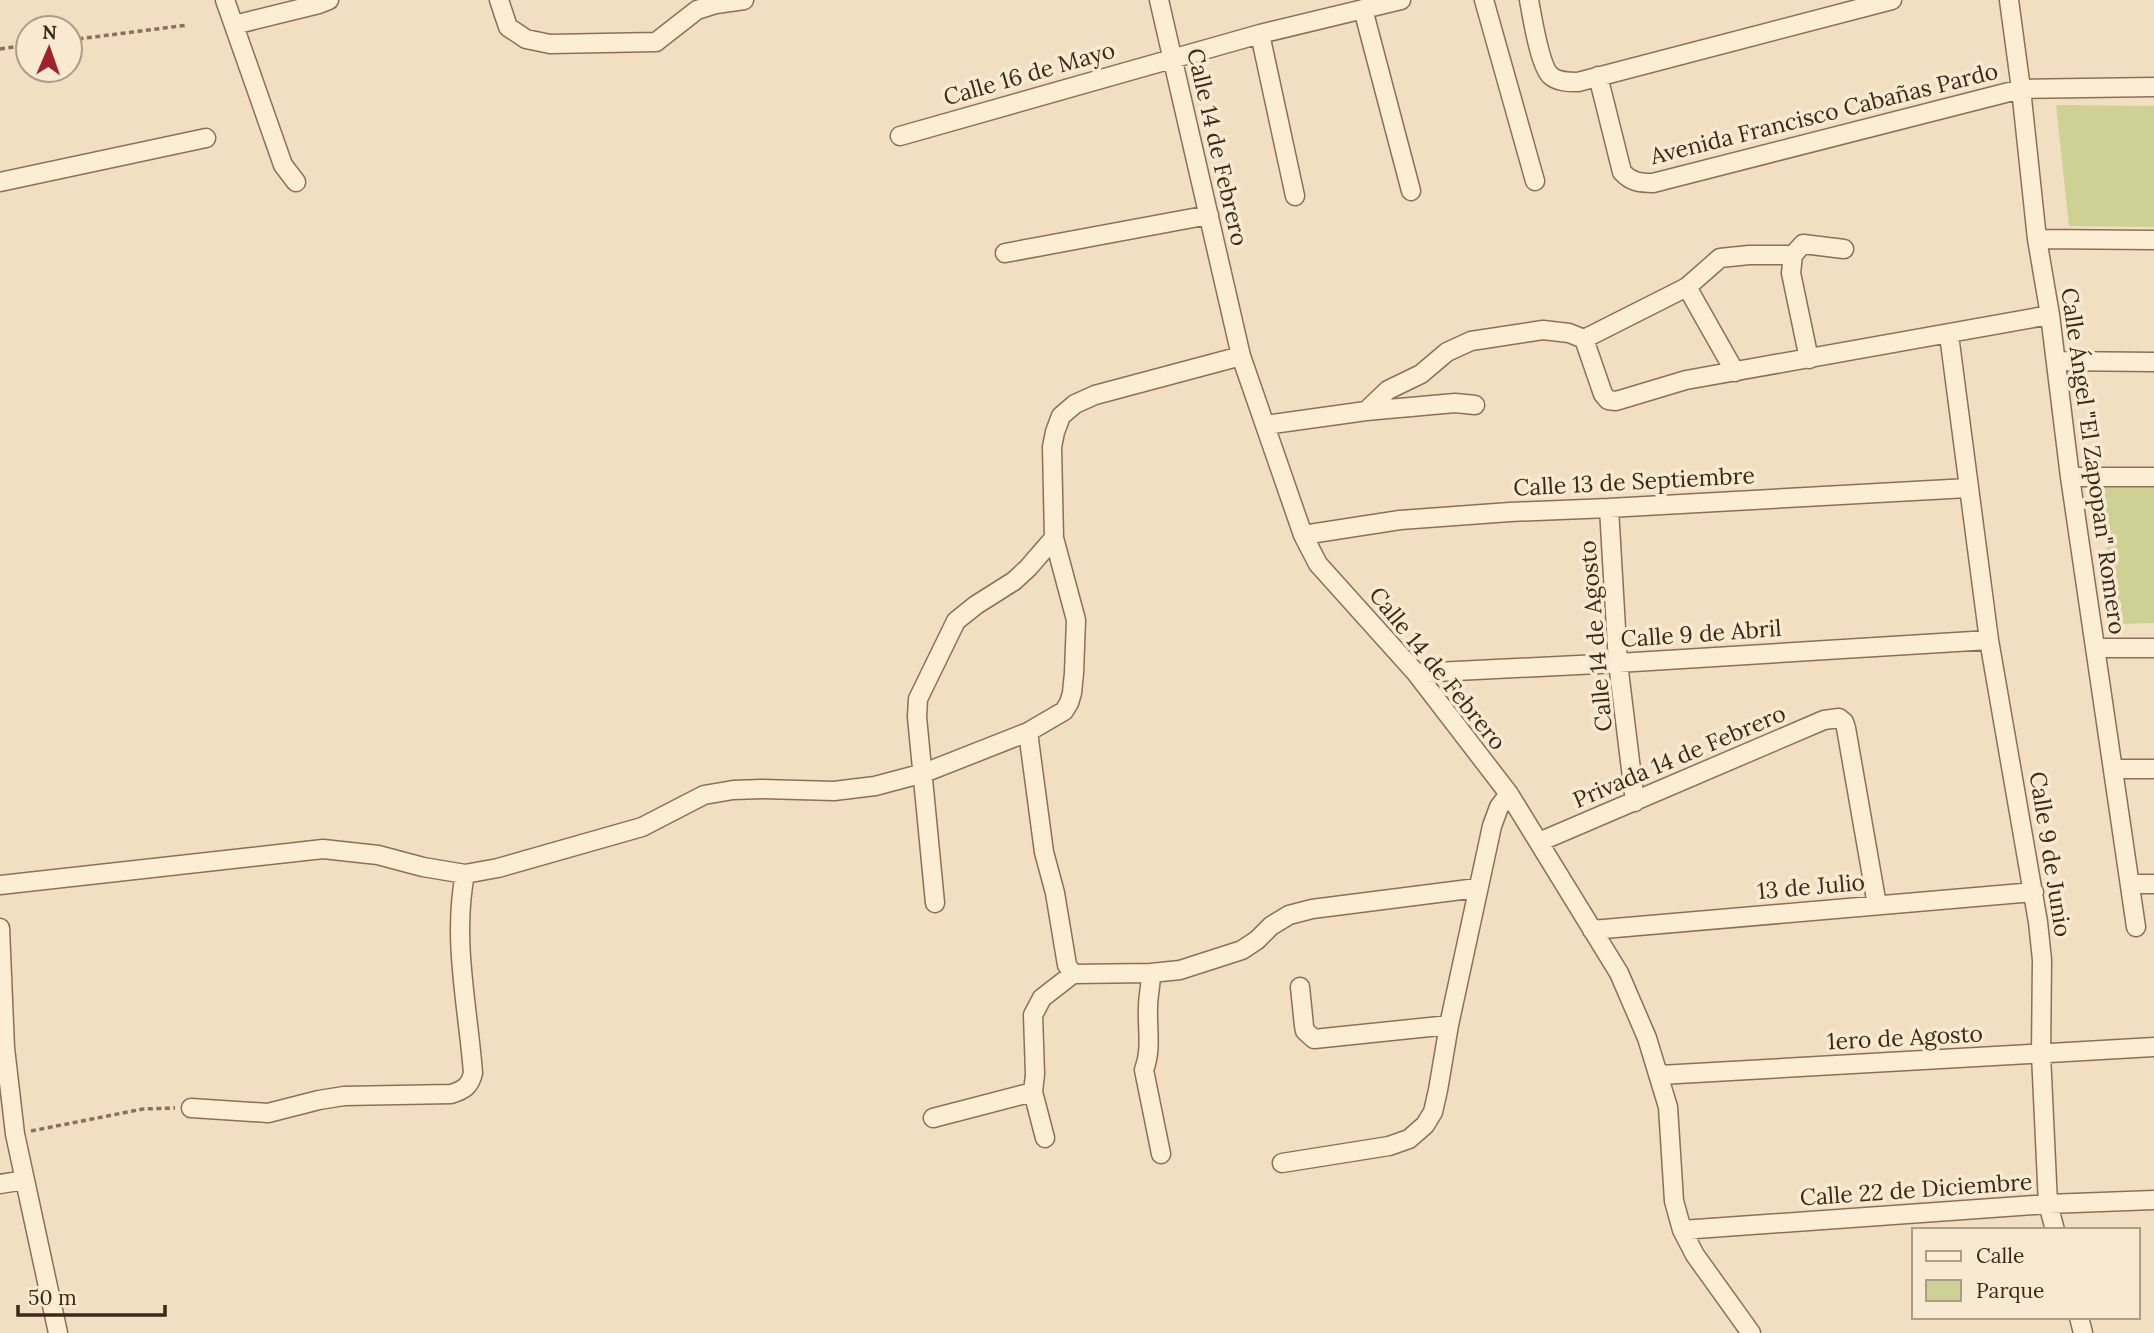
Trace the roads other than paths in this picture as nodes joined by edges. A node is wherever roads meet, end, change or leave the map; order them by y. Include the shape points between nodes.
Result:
1 (225, 0) edge
2 (329, 0) edge
3 (499, 0) edge
4 (744, 0) edge
5 (1159, 0) edge
6 (1401, 0) edge
7 (1483, 0) edge
8 (1529, 0) edge
9 (1892, 0) edge
10 (2009, 0) edge
11 (1363, 9) junction
12 (234, 24) junction
13 (1259, 34) junction
14 (1172, 58) junction
15 (1598, 76) junction
16 (2154, 87) edge
17 (2021, 89) junction
18 (900, 136) dead end
19 (206, 138) dead end
20 (1535, 181) dead end
21 (296, 182) dead end
22 (0, 183) edge
23 (1411, 191) dead end
24 (1295, 196) dead end
25 (1209, 215) junction
26 (2037, 239) junction
27 (2154, 240) edge
28 (1844, 249) dead end
29 (1005, 253) dead end
30 (1793, 256) junction
31 (1687, 287) junction
32 (2050, 316) junction
33 (1949, 334) junction
34 (1584, 339) junction
35 (1241, 356) junction
36 (1809, 359) junction
37 (2056, 362) junction
38 (2154, 362) edge
39 (1735, 372) junction
40 (1475, 405) dead end
41 (1366, 411) junction
42 (1265, 425) junction
43 (2070, 477) junction
44 (2154, 477) edge
45 (1968, 488) junction
46 (1609, 508) junction
47 (1303, 535) junction
48 (1054, 538) junction
49 (1989, 640) junction
50 (2095, 648) junction
51 (2154, 648) edge
52 (1618, 663) junction
53 (1416, 673) junction
54 (1028, 732) junction
55 (2114, 769) junction
56 (2154, 769) edge
57 (924, 773) junction
58 (1509, 794) junction
59 (1635, 802) junction
60 (1539, 842) junction
61 (465, 874) junction
62 (2130, 884) junction
63 (2154, 884) edge
64 (0, 885) edge
65 (1478, 888) junction
66 (2034, 892) junction
67 (935, 903) dead end
68 (1877, 905) junction
69 (2136, 927) dead end
70 (0, 928) edge
71 (1592, 930) junction
72 (1151, 973) junction
73 (1073, 974) junction
74 (1300, 987) dead end
75 (1449, 1025) junction
76 (2154, 1047) edge
77 (2, 1049) edge
78 (2041, 1054) junction
79 (1660, 1075) junction
80 (1033, 1092) junction
81 (191, 1108) road end
82 (933, 1118) dead end
83 (1045, 1139) dead end
84 (1161, 1154) dead end
85 (1282, 1163) dead end
86 (25, 1180) junction
87 (0, 1184) edge
88 (2154, 1200) edge
89 (2048, 1204) junction
90 (2054, 1228) edge
91 (1682, 1230) junction
92 (58, 1333) edge
93 (1751, 1333) edge

1 - 12 street
2 - 12 street
3 - 4 street via 508,27 526,39 550,44 656,42 697,10
5 - 14 street, Calle 14 de Febrero
6 - 11 street, Calle 16 de Mayo
7 - 20 street
8 - 15 street via 1544,66 1551,76 1563,82
9 - 15 street
10 - 17 street, Calle Ángel "El Zapopan" Romero
11 - 13 street, Calle 16 de Mayo
11 - 23 street
12 - 21 street via 284,165
13 - 14 street, Calle 16 de Mayo
13 - 24 street
14 - 18 street, Calle 16 de Mayo
14 - 25 street, Calle 14 de Febrero
15 - 17 street, Avenida Francisco Cabañas Pardo via 1622,172 1639,183 1666,180
16 - 17 street, Avenida Francisco Cabañas Pardo
17 - 26 street, Calle Ángel "El Zapopan" Romero
19 - 22 street
25 - 29 street
25 - 35 street, Calle 14 de Febrero
26 - 27 street
26 - 32 street, Calle Ángel "El Zapopan" Romero
28 - 30 street via 1804,244
30 - 31 street via 1720,258
30 - 36 street via 1791,273
31 - 34 street
31 - 39 street
32 - 33 street
32 - 37 street, Calle Ángel "El Zapopan" Romero
33 - 36 street
33 - 45 street, Calle 9 de Junio
34 - 39 street via 1608,400
34 - 41 street via 1543,330 1471,341 1388,390
35 - 42 street, Calle 14 de Febrero
35 - 48 street via 1095,395 1061,416 1052,447
36 - 39 street
37 - 38 street
37 - 43 street, Calle Ángel "El Zapopan" Romero
40 - 41 street
41 - 42 street
42 - 47 street, Calle 14 de Febrero
43 - 44 street
43 - 50 street, Calle Ángel "El Zapopan" Romero
45 - 46 street, Calle 13 de Septiembre
45 - 49 street, Calle 9 de Junio
46 - 47 street, Calle 13 de Septiembre via 1400,520
46 - 52 street, Calle 14 de Agosto
47 - 53 street, Calle 14 de Febrero via 1318,565
48 - 54 street via 1076,620 1074,673 1064,711
48 - 57 street via 1014,581 956,621 918,699
49 - 52 street, Calle 9 de Abril
49 - 66 street, Calle 9 de Junio
50 - 51 street
50 - 55 street, Calle Ángel "El Zapopan" Romero
52 - 53 street, Calle 9 de Abril
52 - 59 street, Calle 14 de Agosto
53 - 58 street, Calle 14 de Febrero
54 - 57 street
54 - 73 street via 1044,852 1067,965
55 - 56 street
55 - 62 street, Calle Ángel "El Zapopan" Romero
57 - 61 street via 834,791 762,789 704,795 642,827
57 - 67 street
58 - 60 street, Calle 14 de Febrero
58 - 65 street via 1492,826
59 - 60 street, Privada 14 de Febrero
59 - 68 street, Privada 14 de Febrero via 1839,718 1846,728
60 - 71 street, Calle 14 de Febrero
61 - 64 street via 378,855 323,849
61 - 81 street via 460,937 473,1073 463,1090 344,1096 268,1113
62 - 63 street
62 - 69 street, Calle Ángel "El Zapopan" Romero
65 - 72 street via 1312,909 1270,926 1242,950 1180,970
65 - 75 street
66 - 68 street, 13 de Julio
66 - 78 street, Calle 9 de Junio via 2042,960
68 - 71 street, 13 de Julio
70 - 77 street
71 - 79 street, Calle 14 de Febrero via 1619,973
72 - 73 street
72 - 84 street via 1149,1059 1144,1070
73 - 80 street via 1042,998 1033,1015
74 - 75 street via 1305,1031 1314,1039
75 - 85 street via 1433,1112 1409,1139
76 - 78 street, 1ero de Agosto
77 - 86 street
78 - 79 street, 1ero de Agosto
78 - 89 street, Calle 9 de Junio
79 - 91 street, Calle 14 de Febrero via 1668,1107 1674,1201
80 - 82 street
80 - 83 street
86 - 87 street
86 - 92 street
88 - 89 street, Calle 22 de Diciembre
89 - 90 street, Calle 9 de Junio
89 - 91 street, Calle 22 de Diciembre
91 - 93 street, Calle 14 de Febrero

